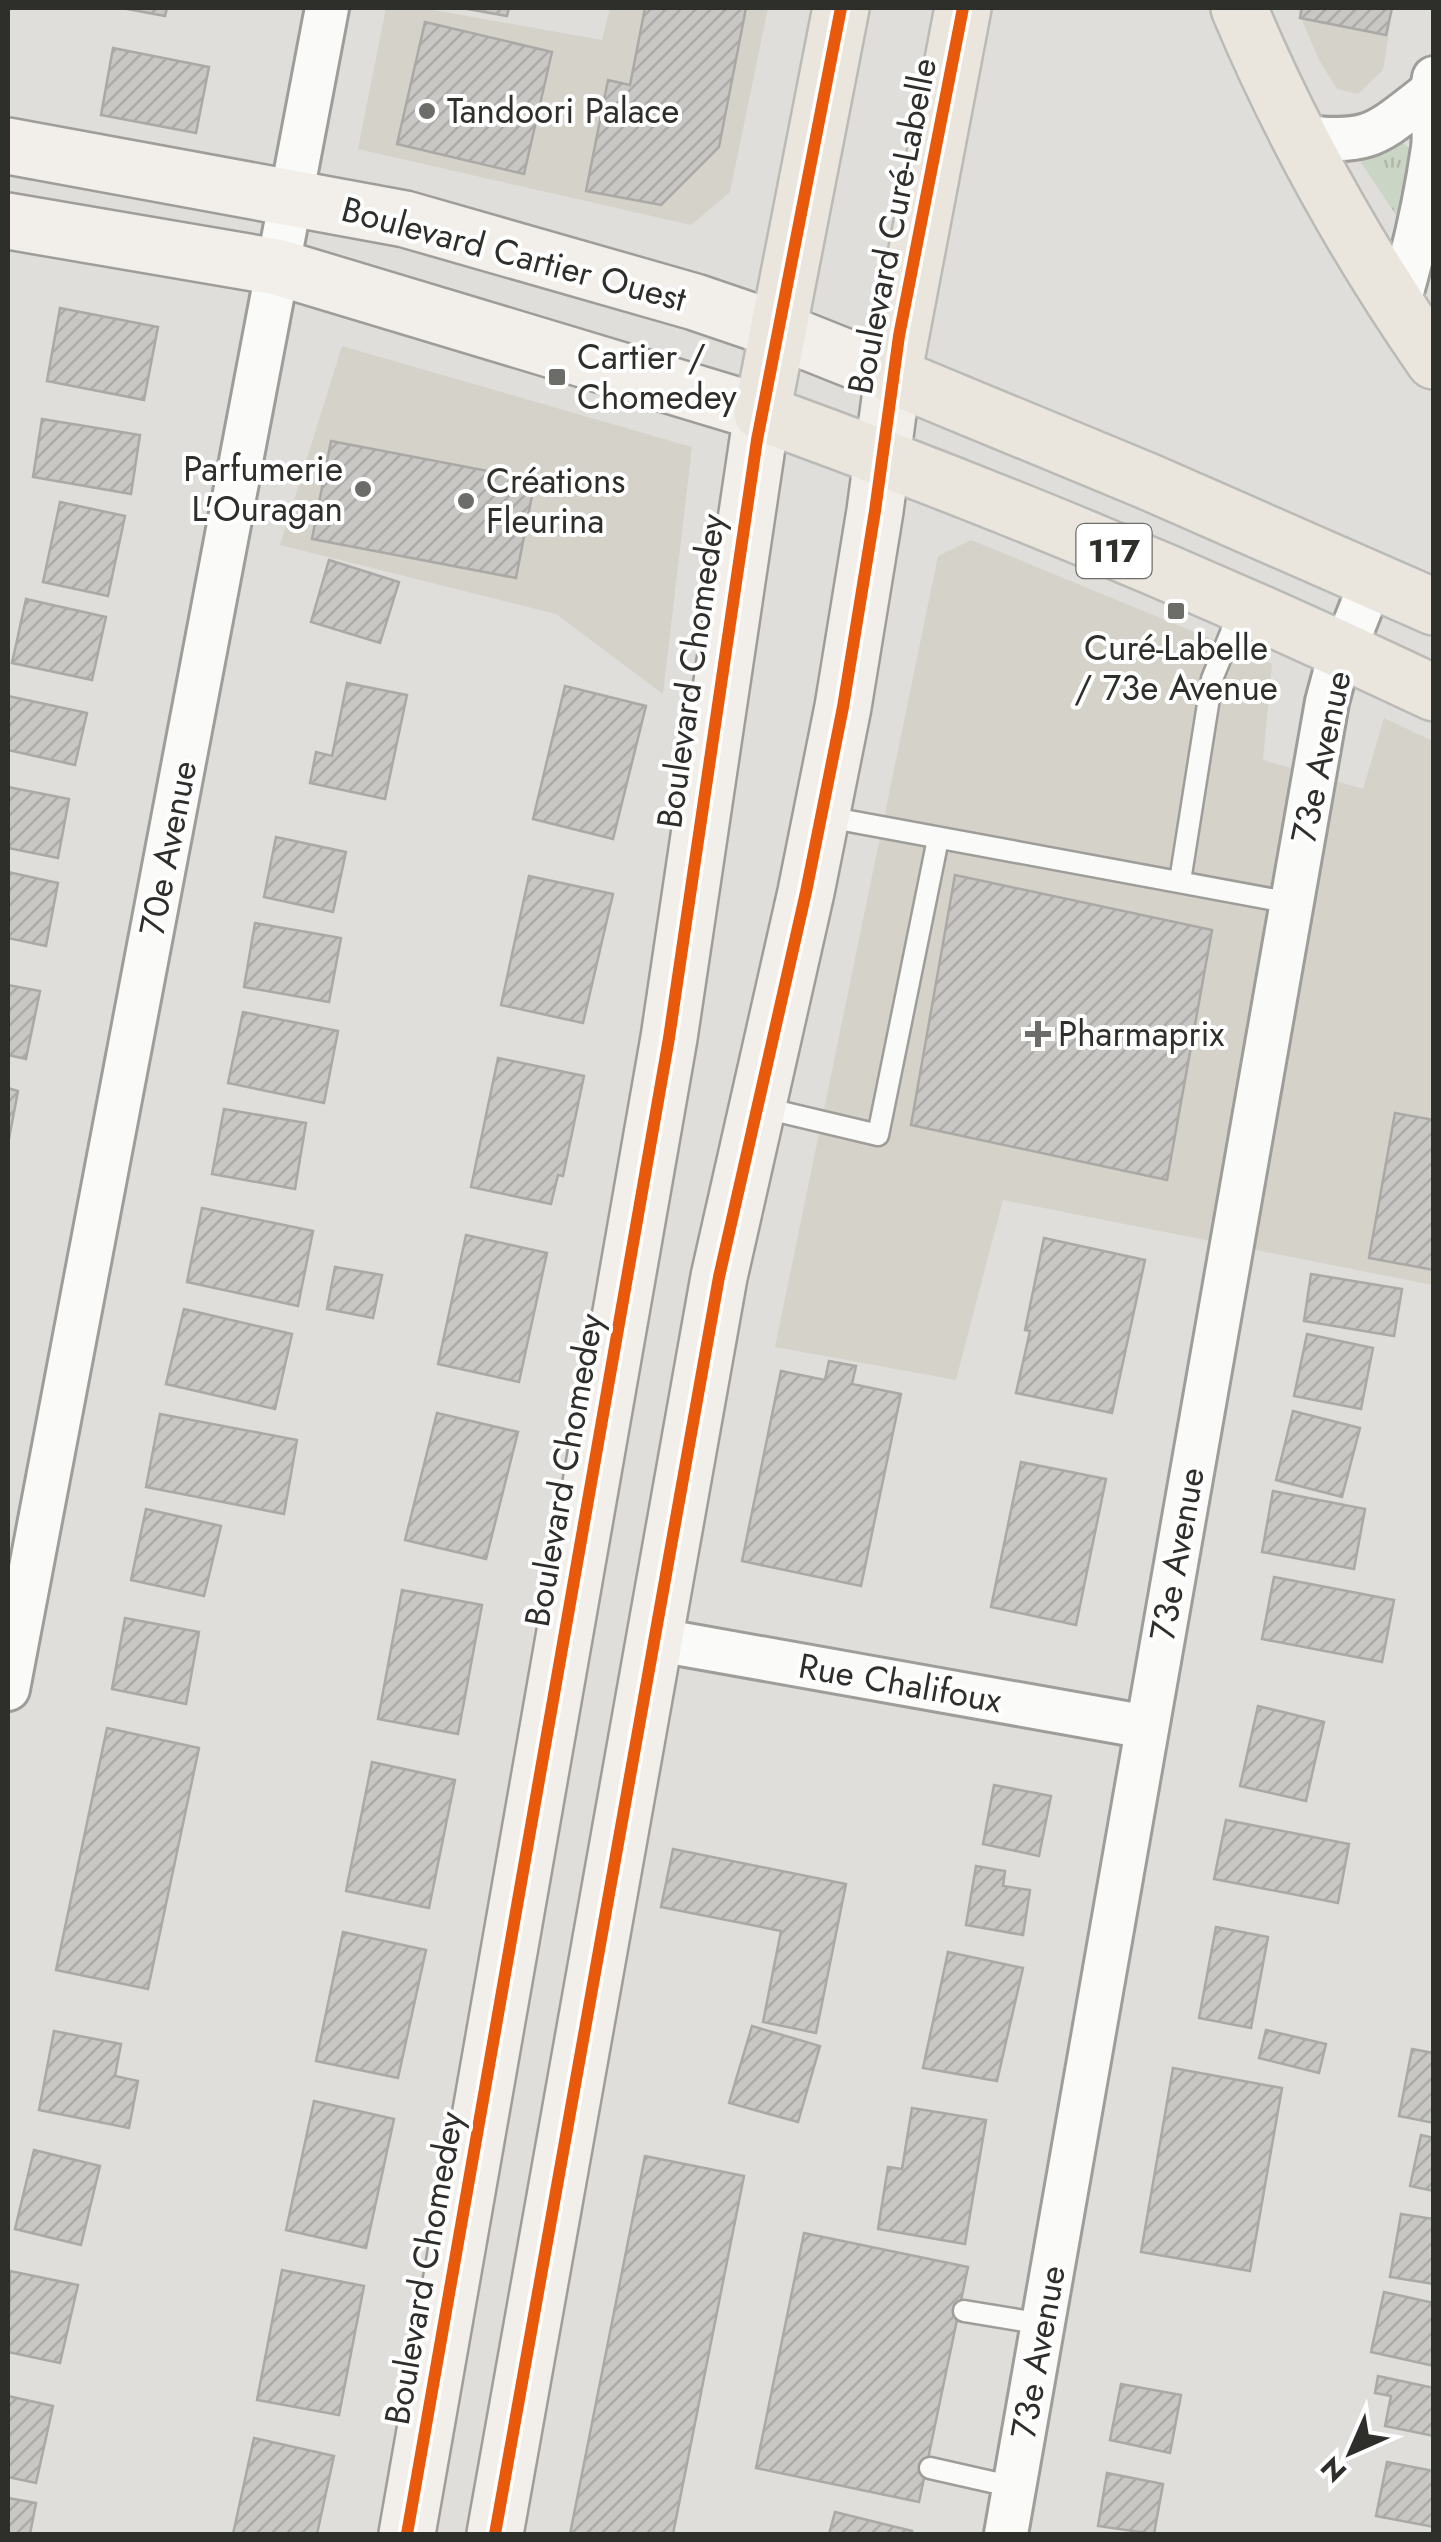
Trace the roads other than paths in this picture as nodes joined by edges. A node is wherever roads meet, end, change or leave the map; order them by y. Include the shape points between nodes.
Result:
1 (326, 8) edge
2 (841, 8) edge
3 (964, 8) edge
4 (1239, 8) edge
5 (1432, 85) edge
6 (1298, 136) junction
7 (8, 146) edge
8 (290, 198) junction
9 (8, 222) edge
10 (277, 267) junction
11 (1397, 308) junction
12 (780, 331) junction
13 (1434, 362) edge
14 (892, 376) junction
15 (762, 413) junction
16 (881, 457) junction
17 (1372, 580) junction
18 (1242, 606) junction
19 (1434, 607) edge
20 (1344, 652) junction
21 (1434, 694) edge
22 (820, 815) junction
23 (938, 838) junction
24 (1180, 882) junction
25 (1292, 902) junction
26 (757, 1106) junction
27 (654, 1639) junction
28 (8, 1688) edge
29 (1147, 1727) junction
30 (964, 2311) dead end
31 (1042, 2324) junction
32 (930, 2468) dead end
33 (1014, 2487) junction
34 (407, 2534) edge
35 (496, 2534) edge
36 (1006, 2534) edge

1 - 8 street, 70e Avenue
2 - 12 main road
3 - 14 main road, Boulevard Curé-Labelle
4 - 6 main road
5 - 6 street via 1364,138
5 - 11 street via 1433,143
6 - 11 main road
7 - 8 street, Boulevard Cartier Ouest
8 - 10 street, 70e Avenue
8 - 12 street, Boulevard Cartier Ouest via 490,241
9 - 10 street
10 - 15 street
10 - 28 street, 70e Avenue
11 - 13 main road
12 - 14 street, Boulevard Cartier Ouest
12 - 15 main road
14 - 16 street, Boulevard Curé-Labelle
14 - 17 main road, Boulevard Curé-Labelle
15 - 16 main road, Boulevard Curé-Labelle / 117
15 - 34 street, Boulevard Chomedey via 668,1038
16 - 18 main road, Boulevard Curé-Labelle / 117
16 - 22 street via 855,642
17 - 19 main road, Boulevard Curé-Labelle
17 - 20 street, 73e Avenue
18 - 20 main road, Boulevard Curé-Labelle / 117
18 - 24 lane via 1212,679
20 - 21 main road, Boulevard Curé-Labelle / 117
20 - 25 street, 73e Avenue via 1328,702
22 - 23 lane
22 - 26 street
23 - 24 lane
23 - 26 lane via 878,1134
24 - 25 lane
25 - 29 street, 73e Avenue
26 - 27 street
27 - 29 street, Rue Chalifoux
27 - 35 street
29 - 31 street, 73e Avenue
30 - 31 lane
31 - 33 street, 73e Avenue
32 - 33 lane
33 - 36 street, 73e Avenue

